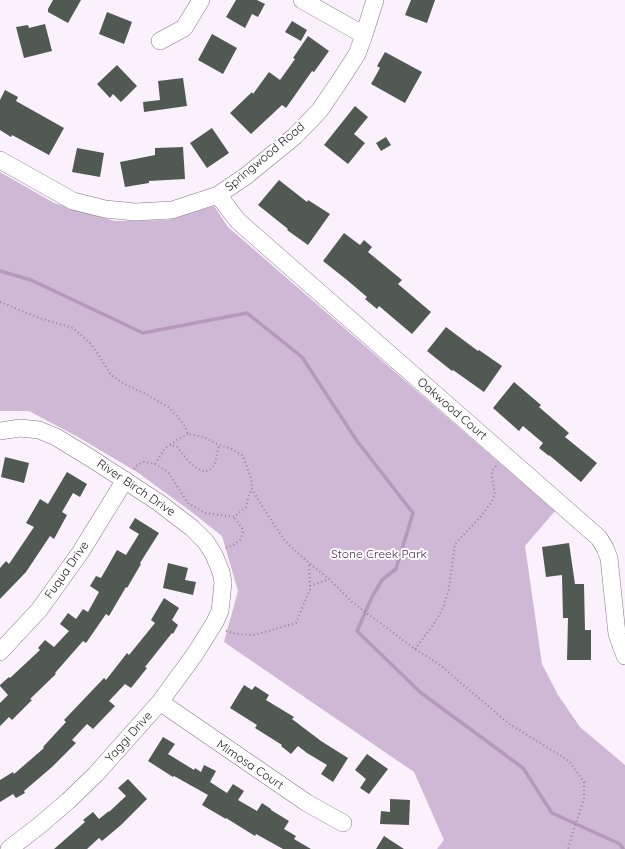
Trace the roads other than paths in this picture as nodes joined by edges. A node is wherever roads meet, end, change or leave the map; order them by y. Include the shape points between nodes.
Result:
1 (201, 0) edge
2 (302, 0) edge
3 (375, 0) edge
4 (364, 35) junction
5 (160, 41) dead end
6 (0, 160) edge
7 (218, 196) junction
8 (0, 431) edge
9 (128, 476) junction
10 (221, 602) joint
11 (620, 611) edge
12 (0, 652) edge
13 (625, 656) edge
14 (160, 702) junction
15 (343, 823) dead end
16 (9, 849) edge

1 - 5 street via 184,28
2 - 4 street
3 - 4 street, Springwood Road
4 - 7 street, Springwood Road via 357,54 320,110 295,136
6 - 7 street, Springwood Road via 73,201 105,209 135,212 172,210
7 - 11 street, Oakwood Court via 238,221 599,538 609,558
8 - 9 street, River Birch Drive via 20,428 39,430
9 - 10 street, River Birch Drive via 206,542 221,572
9 - 12 street, Fuqua Drive via 80,553 39,610
10 - 14 street, Yaggi Drive via 216,622
11 - 13 street, Oakwood Court via 617,634
14 - 15 street, Mimosa Court via 307,803
14 - 16 street, Yaggi Drive via 96,774 46,820

